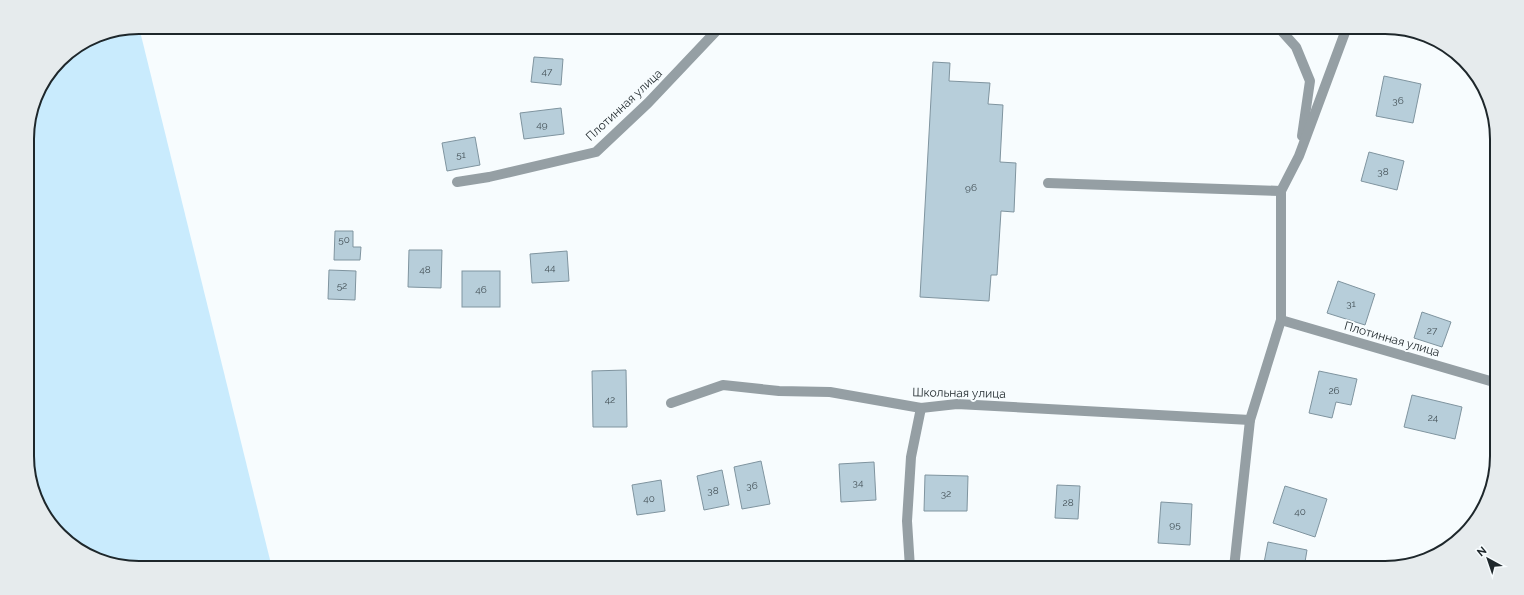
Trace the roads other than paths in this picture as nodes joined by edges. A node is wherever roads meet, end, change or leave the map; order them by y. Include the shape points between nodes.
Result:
1 (713, 34) edge
2 (1284, 34) edge
3 (1344, 34) edge
4 (1299, 156) junction
5 (456, 182) dead end
6 (1048, 182) dead end
7 (1281, 190) junction
8 (1280, 320) junction
9 (1490, 381) edge
10 (671, 403) dead end
11 (921, 408) junction
12 (1250, 420) junction
13 (909, 561) edge
14 (1235, 561) edge

1 - 5 street, Плотинная улица via 648,103 596,152 489,177
2 - 4 street via 1296,47 1310,81
3 - 4 street
4 - 7 street
6 - 7 street
7 - 8 street
8 - 9 street, Плотинная улица
8 - 12 street
10 - 11 street, Школьная улица via 723,385 779,391 830,392
11 - 12 street, Школьная улица via 957,404
11 - 13 street via 911,457 906,521
12 - 14 street

